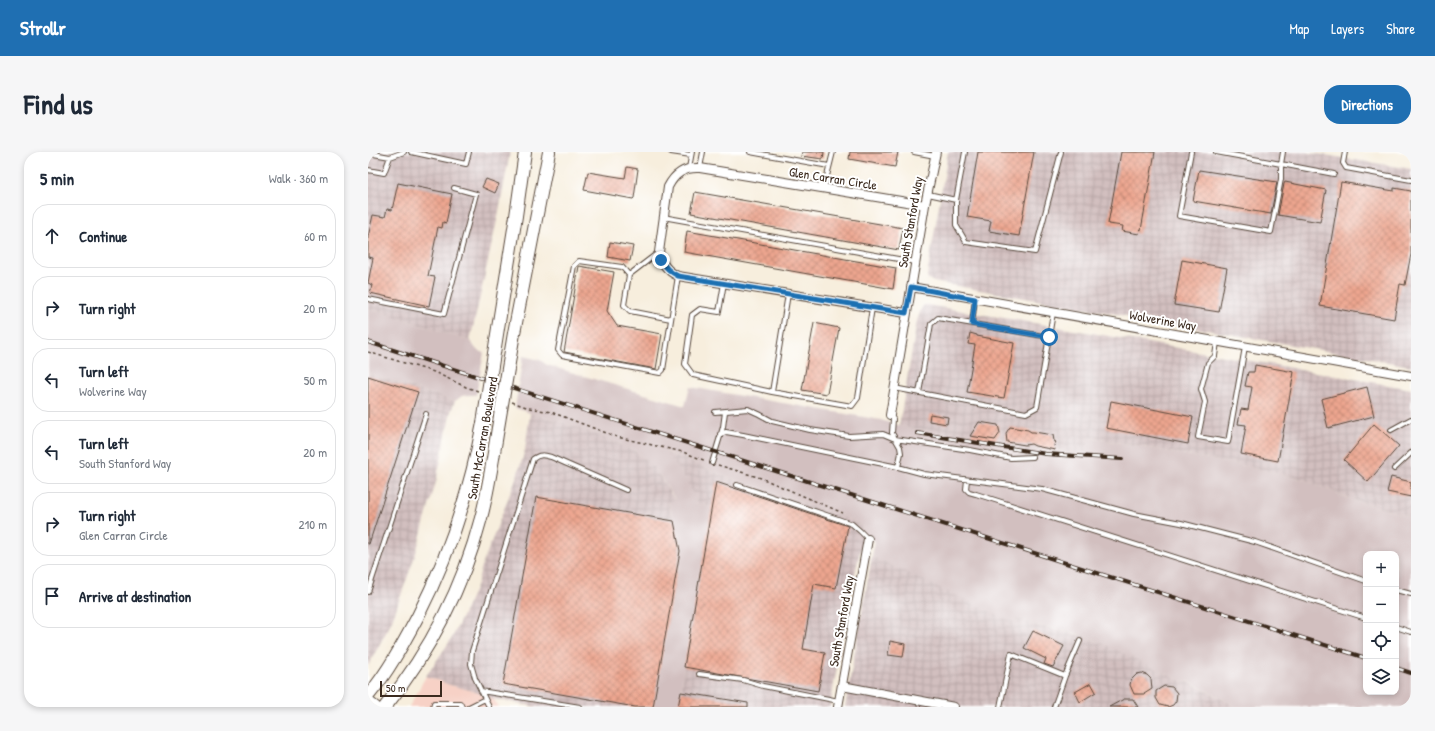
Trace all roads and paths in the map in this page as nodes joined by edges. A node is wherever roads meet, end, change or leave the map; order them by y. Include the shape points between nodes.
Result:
1 (404, 152) edge
2 (412, 152) edge
3 (469, 152) edge
4 (525, 152) edge
5 (549, 152) edge
6 (671, 152) edge
7 (703, 152) edge
8 (750, 152) edge
9 (833, 152) edge
10 (914, 152) edge
11 (965, 152) edge
12 (1061, 152) edge
13 (1191, 152) edge
14 (1216, 152) edge
15 (1283, 152) edge
16 (1345, 152) edge
17 (370, 153) edge
18 (692, 154) edge
19 (935, 154) edge
20 (390, 157) junction
21 (1281, 164) junction
22 (829, 166) junction
23 (690, 168) junction
24 (700, 168) junction
25 (368, 170) edge
26 (1334, 174) dead end
27 (1411, 180) edge
28 (454, 188) dead end
29 (824, 188) junction
30 (927, 194) junction
31 (956, 200) junction
32 (925, 205) junction
33 (663, 217) junction
34 (659, 252) junction
35 (915, 262) junction
36 (629, 275) junction
37 (678, 276) junction
38 (724, 283) junction
39 (911, 287) junction
40 (788, 294) junction
41 (368, 299) edge
42 (975, 299) junction
43 (872, 308) junction
44 (906, 313) junction
45 (1053, 313) junction
46 (672, 319) junction
47 (972, 324) junction
48 (1049, 337) junction
49 (1217, 342) junction
50 (1245, 347) junction
51 (368, 352) edge
52 (1411, 376) edge
53 (894, 388) junction
54 (480, 391) dead end
55 (772, 392) junction
56 (919, 393) junction
57 (509, 401) dead end
58 (715, 412) dead end
59 (725, 412) junction
60 (426, 414) dead end
61 (890, 415) joint
62 (1411, 419) edge
63 (1391, 430) dead end
64 (720, 434) junction
65 (895, 439) junction
66 (1411, 453) edge
67 (1033, 457) dead end
68 (712, 463) junction
69 (898, 467) junction
70 (1394, 469) dead end
71 (967, 480) junction
72 (737, 485) dead end
73 (626, 490) dead end
74 (847, 515) dead end
75 (868, 539) joint
76 (1363, 580) edge
77 (1399, 591) edge
78 (368, 592) edge
79 (1411, 594) edge
80 (1363, 617) edge
81 (1399, 628) edge
82 (1411, 632) edge
83 (1080, 641) dead end
84 (699, 674) dead end
85 (1064, 676) junction
86 (842, 686) junction
87 (481, 691) junction
88 (368, 696) edge
89 (485, 699) junction
90 (368, 701) edge
91 (838, 704) edge
92 (376, 707) edge
93 (385, 707) edge
94 (433, 707) edge
95 (462, 707) edge
96 (469, 707) edge
97 (489, 707) edge
98 (580, 707) edge
99 (954, 707) edge
100 (1000, 707) edge
101 (1054, 707) edge

1 - 20 lane
2 - 3 lane via 466,164
4 - 88 main road, South McCarran Boulevard, bridge via 483,423 465,502 442,566 413,625 390,667
5 - 93 main road, South McCarran Boulevard, bridge via 482,517 457,588 428,645
6 - 18 lane
7 - 24 lane
8 - 22 lane
9 - 22 lane
10 - 19 lane
11 - 31 lane
12 - 31 lane via 1035,252 966,242 956,225
13 - 21 lane via 1179,216 1271,232 1281,179
14 - 21 lane
15 - 21 lane
16 - 27 lane via 1343,163 1346,168
17 - 20 lane
18 - 23 lane
19 - 30 street, South Stanford Way
20 - 25 lane via 384,173
21 - 26 lane
22 - 29 lane
23 - 24 street, Glen Carran Circle
23 - 33 street via 678,174 668,187
24 - 29 street, Glen Carran Circle
28 - 41 lane via 476,194 444,314
29 - 32 street, Glen Carran Circle
30 - 31 lane
30 - 32 street, South Stanford Way
32 - 35 street, South Stanford Way
33 - 34 street
33 - 35 lane
34 - 36 lane
34 - 37 street via 664,266
35 - 39 street, South Stanford Way
36 - 46 lane via 624,305 630,311
36 - 46 lane via 622,267 579,261 574,266 558,350 562,355 660,373 663,370
37 - 38 street
37 - 46 lane
38 - 40 street
38 - 55 lane via 719,312 700,309 692,315 685,364 692,375
39 - 42 street, Wolverine Way
39 - 44 street, South Stanford Way
40 - 43 street
40 - 55 lane
42 - 45 street, Wolverine Way
42 - 47 lane
43 - 44 street
43 - 55 lane via 858,398 852,406
44 - 53 street, South Stanford Way
45 - 48 lane
45 - 49 street, Wolverine Way
47 - 48 lane
47 - 56 lane via 938,318 931,324
48 - 56 lane via 1037,407 1026,413
49 - 50 street, Wolverine Way
49 - 50 lane via 1215,356 1208,363 1201,389 1205,402 1198,437 1228,442
50 - 52 street, Wolverine Way
51 - 54 path via 434,372
53 - 56 lane
53 - 61 street, South Stanford Way
57 - 68 path via 551,412 617,437 683,452
58 - 59 lane
59 - 64 lane
59 - 65 lane via 748,409 772,422 810,430 849,436 882,434
60 - 78 lane
61 - 65 lane
62 - 63 lane
64 - 68 lane
64 - 69 lane via 726,432 743,435
65 - 67 lane via 1011,458
65 - 69 lane via 901,453
66 - 70 lane
68 - 74 path via 761,478
69 - 71 lane via 924,474
71 - 76 lane via 1042,489 1134,514 1181,523 1255,542
71 - 80 lane via 966,489 969,492
72 - 75 lane via 852,524
73 - 87 lane via 551,457 543,455 533,459 472,651 471,664
75 - 86 street, South Stanford Way
77 - 79 lane
81 - 82 lane
83 - 85 lane
84 - 91 lane via 743,680
85 - 100 lane via 1010,654
85 - 101 lane
86 - 91 street, South Stanford Way
86 - 99 street
87 - 89 lane
87 - 98 lane
89 - 96 lane
89 - 97 lane
90 - 92 street
94 - 95 lane via 434,703 460,703

